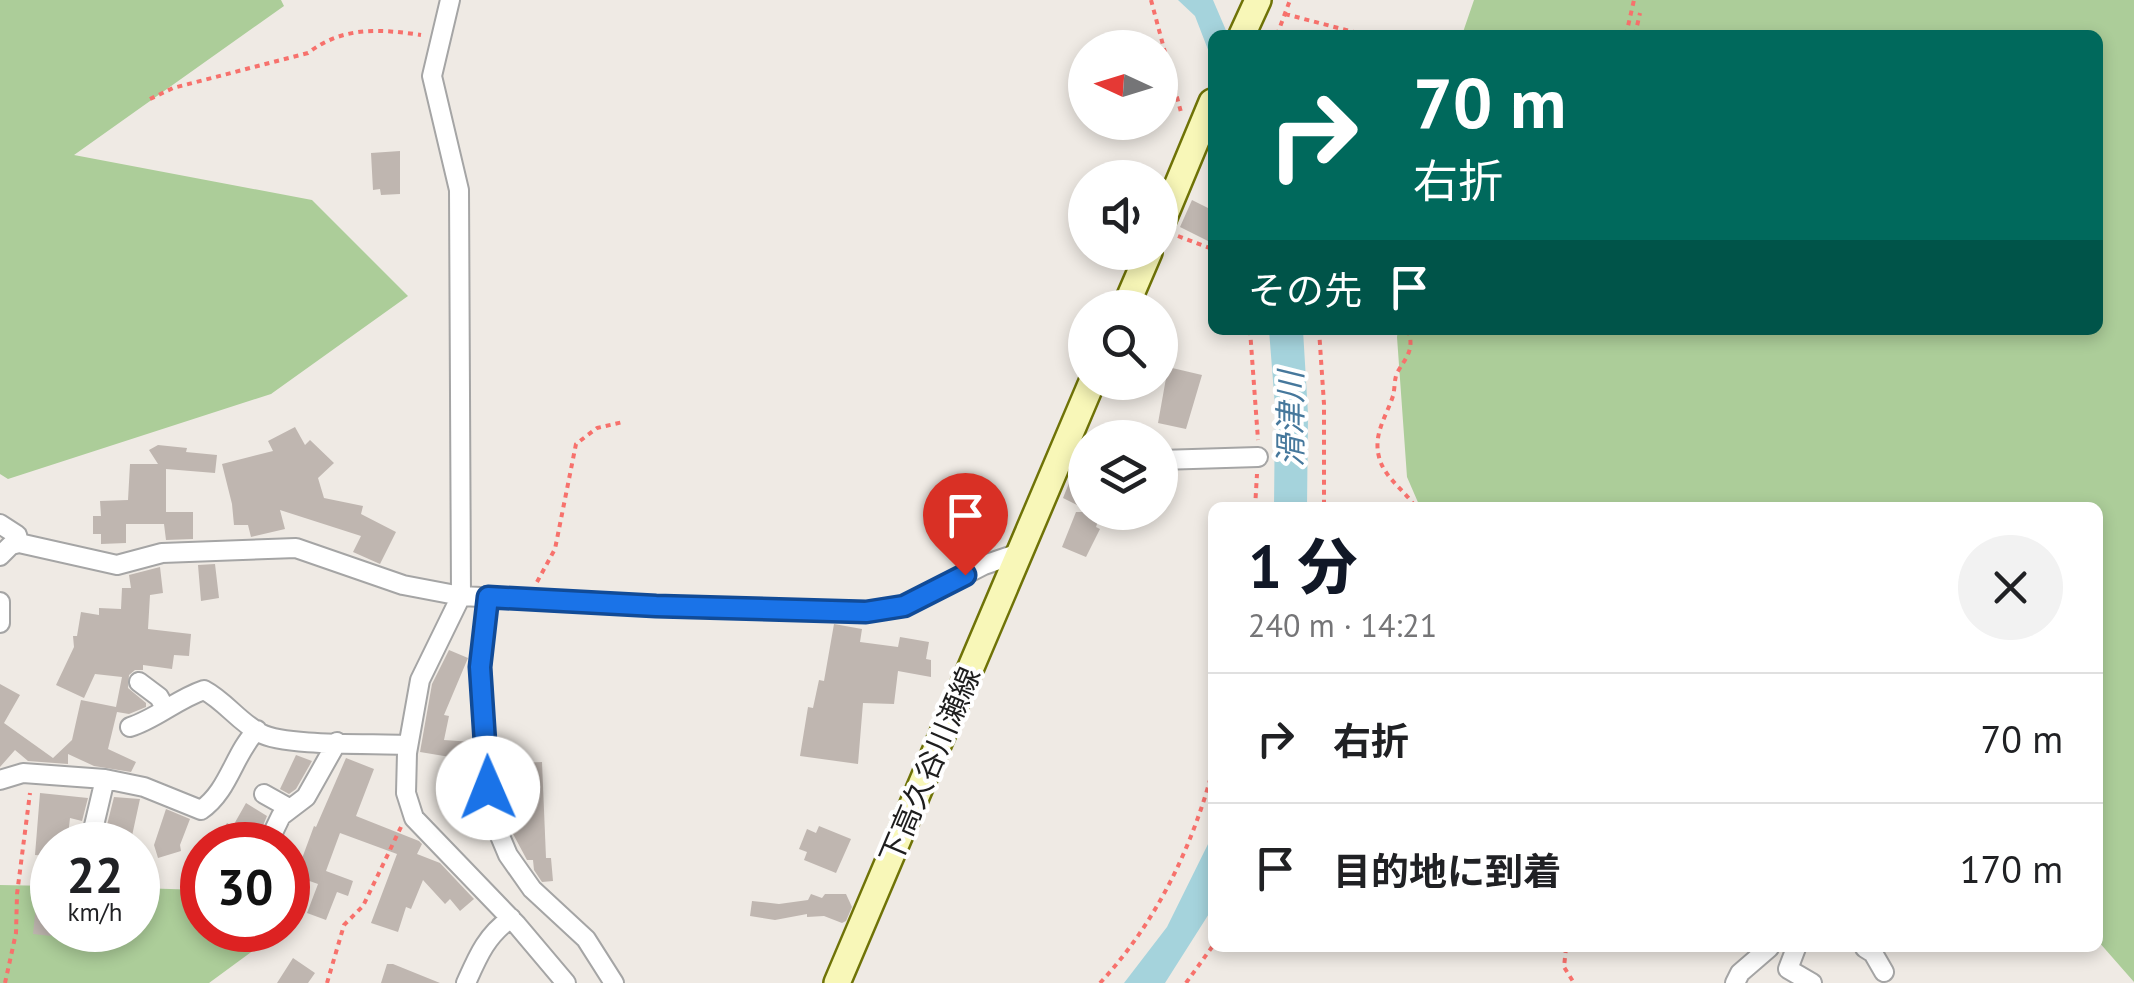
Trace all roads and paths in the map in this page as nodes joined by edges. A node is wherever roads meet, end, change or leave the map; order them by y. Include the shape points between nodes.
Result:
1 (450, 0) edge
2 (1151, 0) edge
3 (1258, 0) edge
4 (1290, 0) edge
5 (1634, 0) edge
6 (1640, 13) dead end
7 (1285, 14) junction
8 (1244, 30) edge
9 (1279, 30) edge
10 (1346, 30) edge
11 (1627, 30) edge
12 (1636, 30) edge
13 (441, 38) junction
14 (150, 100) dead end
15 (1208, 111) edge
16 (1197, 137) junction
17 (1178, 201) edge
18 (1178, 235) edge
19 (1208, 247) edge
20 (1250, 335) edge
21 (1319, 335) edge
22 (1410, 335) edge
23 (624, 422) dead end
24 (1258, 457) junction
25 (1178, 459) edge
26 (1068, 466) edge
27 (1255, 502) edge
28 (1324, 502) edge
29 (1411, 502) edge
30 (0, 524) edge
31 (20, 544) junction
32 (1019, 553) junction
33 (0, 556) edge
34 (461, 596) junction
35 (488, 597) junction
36 (528, 599) junction
37 (0, 602) edge
38 (0, 623) edge
39 (139, 682) dead end
40 (165, 708) junction
41 (130, 727) dead end
42 (257, 730) junction
43 (337, 742) junction
44 (408, 745) junction
45 (33, 774) junction
46 (0, 780) edge
47 (105, 780) junction
48 (1208, 787) edge
49 (264, 794) dead end
50 (288, 808) junction
51 (412, 810) junction
52 (95, 822) edge
53 (278, 822) edge
54 (510, 918) junction
55 (1208, 952) edge
56 (1566, 952) edge
57 (1764, 952) edge
58 (1794, 952) edge
59 (1871, 952) edge
60 (1884, 972) dead end
61 (5, 983) edge
62 (327, 983) edge
63 (466, 983) edge
64 (566, 983) edge
65 (614, 983) edge
66 (838, 983) edge
67 (1100, 983) edge
68 (1186, 983) edge
69 (1574, 983) edge
70 (1735, 983) edge
71 (1812, 983) edge

1 - 13 street
2 - 16 path via 1184,124
3 - 8 main road
4 - 7 path
5 - 11 path
6 - 12 path
7 - 9 path
7 - 10 path
13 - 14 path via 373,28
13 - 34 street via 432,76 458,190 462,292
15 - 16 main road
16 - 17 main road
18 - 19 path
20 - 24 path
21 - 28 path
22 - 29 path via 1410,355 1380,425 1378,452
23 - 36 path via 597,428 576,444 555,549
24 - 25 street
24 - 27 path
26 - 32 main road, 下高久谷川瀬線
30 - 31 street
31 - 33 street
31 - 34 street via 118,565 162,553 296,548
32 - 36 street via 904,606 866,612
32 - 66 main road, 下高久谷川瀬線
34 - 35 street
34 - 44 street via 420,680
35 - 36 street
35 - 65 street via 480,667 488,788 500,836 532,889 586,938
37 - 38 street
39 - 40 street
40 - 41 street
40 - 42 street via 204,690
42 - 43 street via 288,740
42 - 47 street via 202,810
43 - 44 street
43 - 50 street via 306,796
44 - 51 street via 406,794
45 - 46 street
45 - 47 street
45 - 61 path
47 - 52 street
48 - 67 path via 1164,894
49 - 50 street
50 - 53 street
51 - 54 street
51 - 62 path via 363,906 344,925
54 - 63 street via 480,948
54 - 64 street
55 - 68 path
56 - 69 path via 1564,966
57 - 70 street
58 - 71 street via 1788,969
59 - 60 street

